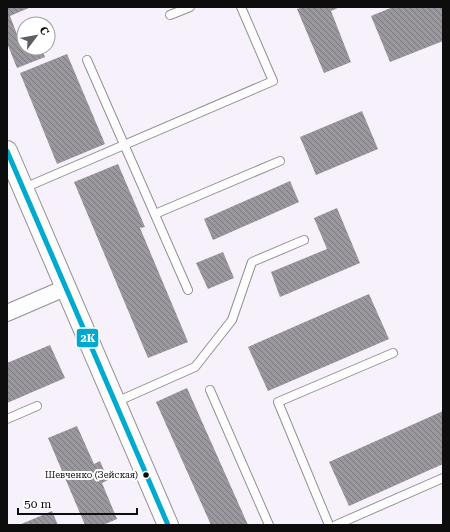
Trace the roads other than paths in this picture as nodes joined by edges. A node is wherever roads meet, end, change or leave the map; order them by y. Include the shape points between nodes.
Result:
1 (190, 7) edge
2 (241, 7) edge
3 (170, 15) dead end
4 (87, 60) dead end
5 (124, 145) junction
6 (7, 151) edge
7 (280, 161) dead end
8 (23, 188) junction
9 (154, 214) junction
10 (304, 240) dead end
11 (65, 288) junction
12 (188, 290) dead end
13 (7, 313) edge
14 (393, 353) dead end
15 (210, 390) dead end
16 (115, 403) junction
17 (37, 406) dead end
18 (7, 419) edge
19 (443, 478) edge
20 (168, 525) edge
21 (269, 525) edge
22 (329, 525) edge
23 (336, 525) edge

1 - 3 lane
2 - 5 lane via 273,81
4 - 5 lane
5 - 8 lane
5 - 9 lane
6 - 8 street
7 - 9 lane
8 - 11 street
9 - 12 lane
10 - 16 lane via 252,262 232,320 194,367
11 - 13 street
11 - 16 street
14 - 22 lane via 278,402
15 - 21 lane
16 - 20 street
17 - 18 lane
19 - 23 lane

